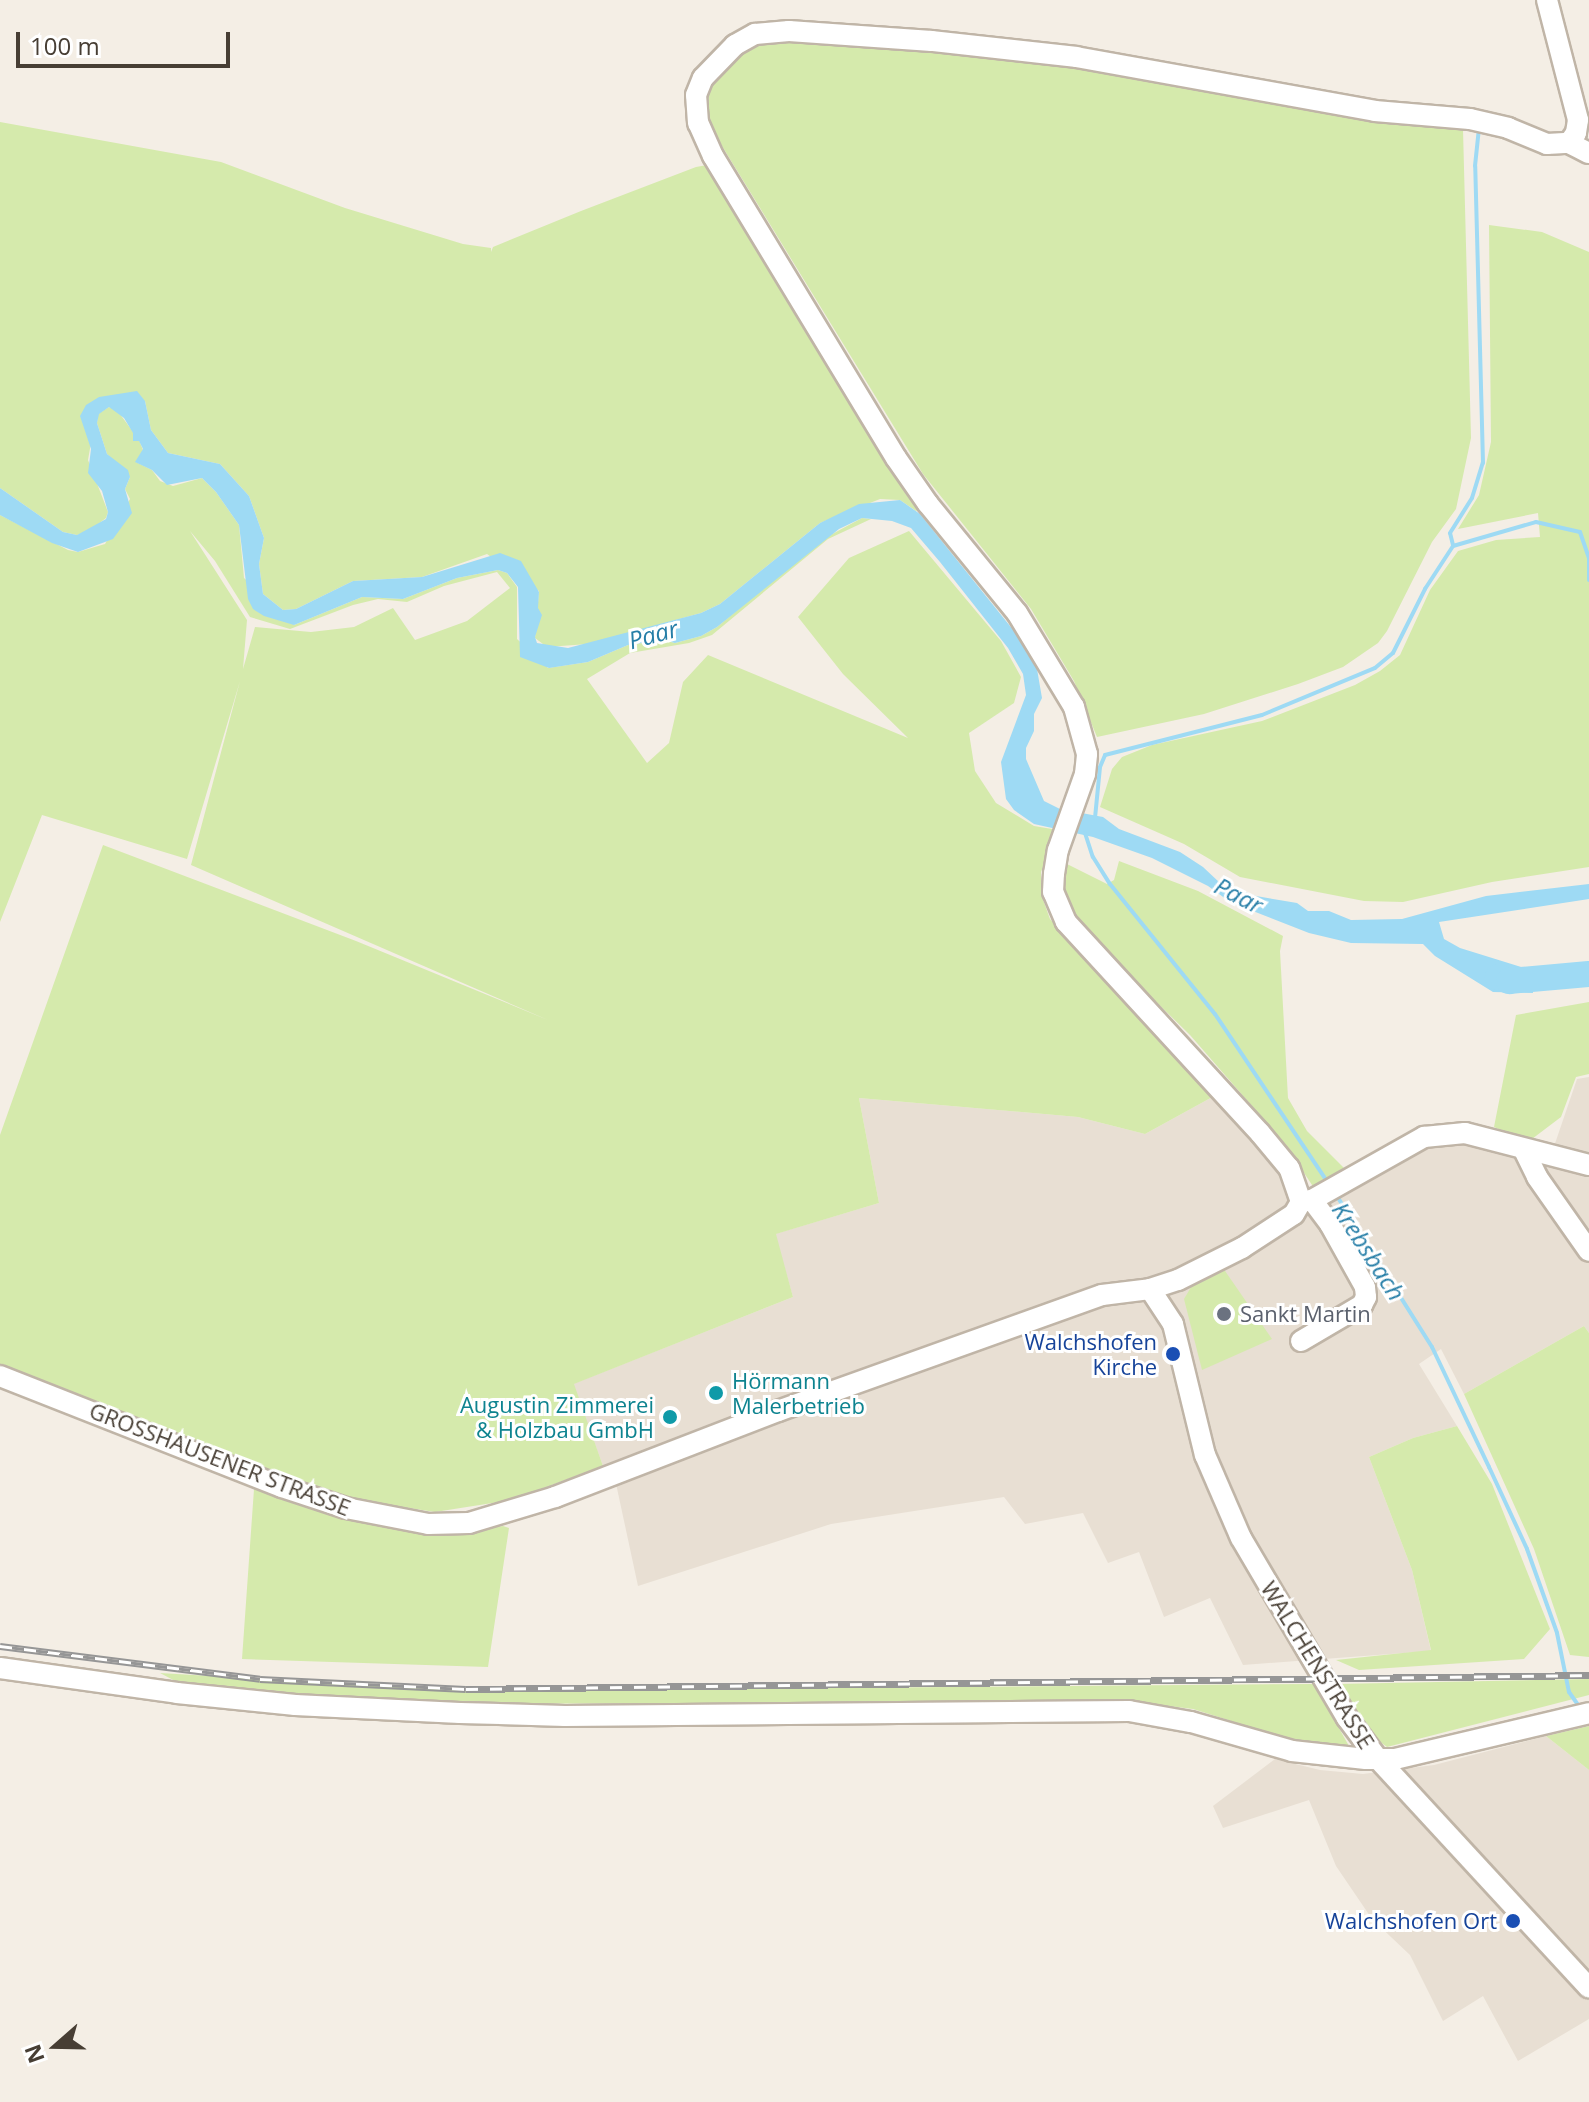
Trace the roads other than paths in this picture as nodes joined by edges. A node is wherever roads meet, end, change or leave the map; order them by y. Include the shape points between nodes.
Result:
1 (1547, 0) edge
2 (1569, 143) junction
3 (1589, 153) edge
4 (1524, 1150) junction
5 (1589, 1165) edge
6 (1312, 1199) junction
7 (1589, 1251) edge
8 (1171, 1282) junction
9 (1150, 1289) junction
10 (1173, 1324) junction
11 (1301, 1341) dead end
12 (0, 1376) edge
13 (0, 1668) edge
14 (1589, 1713) edge
15 (1378, 1759) junction
16 (1589, 1988) edge

1 - 2 street via 1576,102 1576,133
2 - 3 street
2 - 6 street via 1547,144 1470,119 1375,111 1076,57 789,31 755,34 716,61 696,95 698,123 713,156 896,458 1017,613 1063,684 1083,729 1087,754 1058,850 1053,892 1066,922 1260,1133
4 - 5 street, GROSSHAUSENER STRASSE
4 - 6 street, GROSSHAUSENER STRASSE via 1465,1133 1445,1133 1405,1145
4 - 7 street
6 - 8 street, GROSSHAUSENER STRASSE via 1242,1248
6 - 11 street via 1366,1297 1362,1305
8 - 9 street, GROSSHAUSENER STRASSE
8 - 10 street, WALCHENSTRASSE via 1176,1296
9 - 10 street, WALCHENSTRASSE
9 - 12 street, GROSSHAUSENER STRASSE via 1074,1304 555,1497 469,1523 428,1524 346,1508
10 - 15 street, WALCHENSTRASSE via 1205,1455 1241,1538 1313,1662
13 - 15 street via 295,1705 460,1713 1129,1711 1191,1722 1292,1751
14 - 15 street
15 - 16 street, WALCHENSTRASSE

